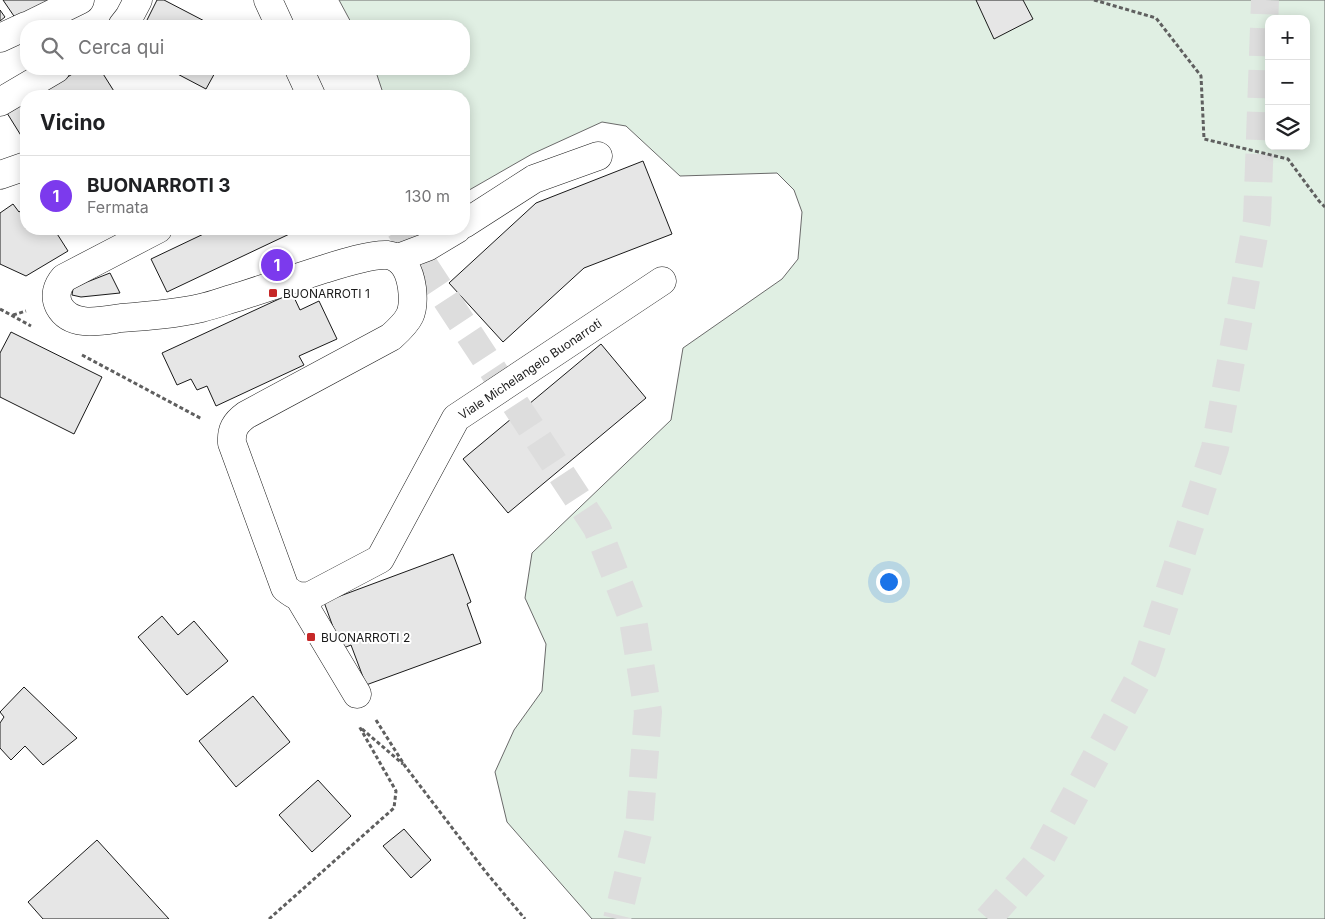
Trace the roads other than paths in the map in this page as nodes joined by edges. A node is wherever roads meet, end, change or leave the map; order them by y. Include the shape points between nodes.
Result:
1 (80, 0) edge
2 (138, 0) edge
3 (268, 0) edge
4 (38, 20) edge
5 (127, 20) edge
6 (277, 20) edge
7 (20, 29) edge
8 (0, 38) edge
9 (46, 75) edge
10 (302, 75) edge
11 (20, 90) edge
12 (20, 90) edge
13 (309, 90) edge
14 (0, 102) edge
15 (598, 156) dead end
16 (20, 168) edge
17 (0, 175) edge
18 (470, 220) edge
19 (146, 235) edge
20 (446, 235) edge
21 (398, 258) junction
22 (662, 281) dead end
23 (299, 597) junction
24 (357, 694) road end

1 - 4 main road
2 - 5 main road
3 - 6 main road
7 - 8 main road
9 - 11 main road
10 - 13 main road
12 - 14 main road
15 - 18 main road via 534,180
16 - 17 main road
19 - 21 main road via 64,278 56,294 62,311 76,320 92,322 174,313 201,308 346,262 388,255
20 - 21 main road via 427,247
21 - 23 main road via 407,268 412,284 412,312 403,326 391,337 246,415 239,420 232,434 232,443 285,588
22 - 23 main road, Viale Michelangelo Buonarroti via 456,418 380,559 310,596
23 - 24 main road

